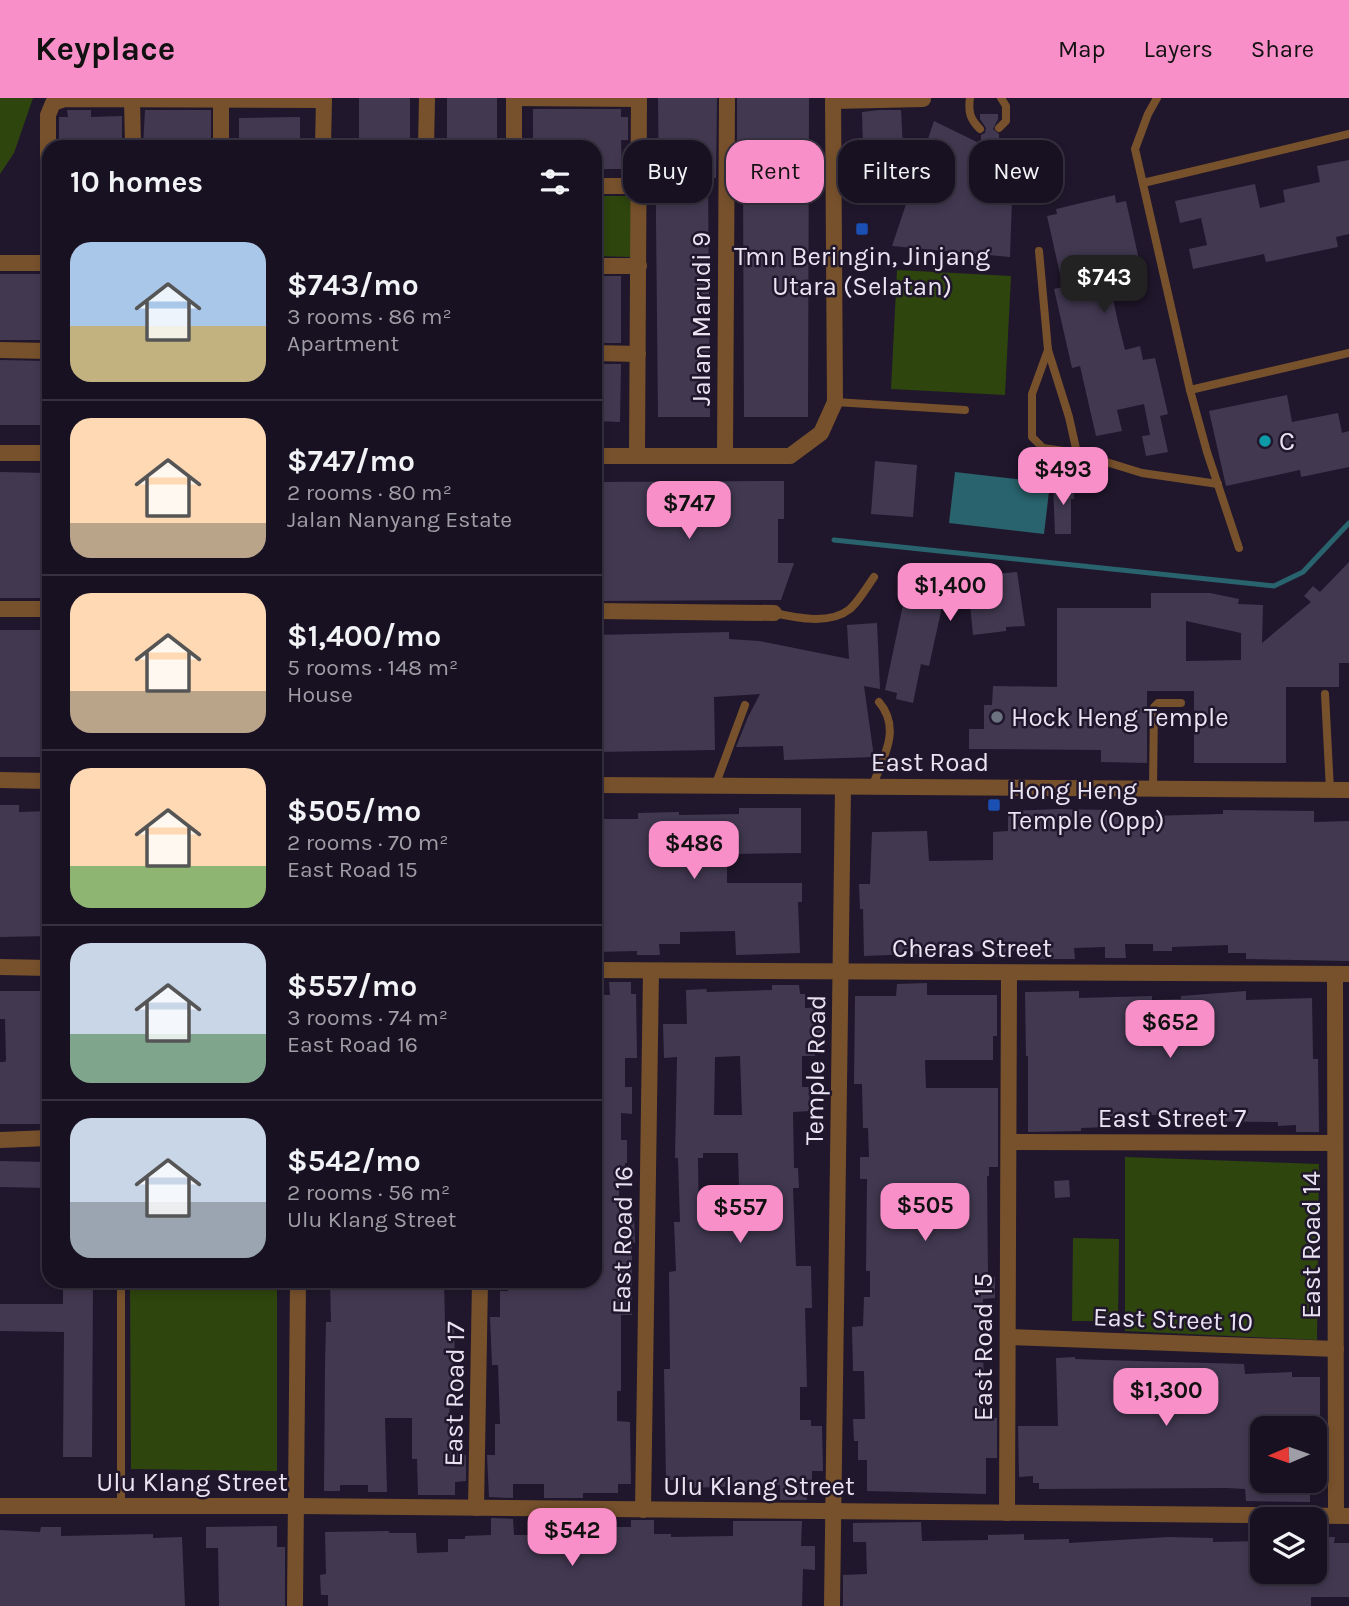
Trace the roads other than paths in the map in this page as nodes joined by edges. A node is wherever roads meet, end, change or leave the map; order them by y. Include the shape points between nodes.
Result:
1 (427, 98) edge
2 (514, 98) edge
3 (639, 98) edge
4 (727, 98) edge
5 (970, 98) edge
6 (1001, 98) edge
7 (1157, 98) edge
8 (132, 99) edge
9 (221, 99) edge
10 (324, 99) edge
11 (833, 99) edge
12 (923, 99) edge
13 (999, 128) dead end
14 (981, 129) dead end
15 (1349, 134) edge
16 (48, 140) edge
17 (133, 140) edge
18 (221, 140) edge
19 (323, 140) edge
20 (426, 140) edge
21 (514, 140) edge
22 (639, 140) edge
23 (1143, 184) junction
24 (623, 186) edge
25 (602, 187) edge
26 (640, 203) edge
27 (1039, 251) dead end
28 (0, 263) edge
29 (42, 263) edge
30 (602, 266) edge
31 (639, 266) junction
32 (0, 350) edge
33 (1048, 350) junction
34 (42, 351) edge
35 (602, 353) edge
36 (1349, 353) edge
37 (638, 354) junction
38 (1191, 390) junction
39 (835, 402) junction
40 (965, 410) dead end
41 (0, 453) edge
42 (42, 453) edge
43 (1077, 453) junction
44 (602, 456) edge
45 (637, 456) junction
46 (725, 456) junction
47 (1218, 484) junction
48 (1239, 548) dead end
49 (874, 578) dead end
50 (0, 609) edge
51 (42, 609) edge
52 (602, 611) edge
53 (774, 613) joint
54 (1325, 694) dead end
55 (879, 702) dead end
56 (1181, 704) dead end
57 (746, 705) dead end
58 (0, 780) edge
59 (42, 781) edge
60 (602, 785) edge
61 (715, 786) junction
62 (843, 786) junction
63 (872, 787) junction
64 (1153, 788) junction
65 (1330, 790) junction
66 (1349, 790) edge
67 (0, 967) edge
68 (42, 968) edge
69 (602, 970) edge
70 (651, 971) junction
71 (841, 972) junction
72 (1009, 973) junction
73 (1342, 974) edge
74 (42, 1138) edge
75 (0, 1140) edge
76 (1009, 1142) junction
77 (1335, 1143) junction
78 (121, 1288) edge
79 (298, 1288) edge
80 (480, 1288) edge
81 (1008, 1337) junction
82 (1336, 1349) junction
83 (0, 1506) edge
84 (296, 1506) junction
85 (121, 1507) junction
86 (476, 1508) junction
87 (643, 1510) junction
88 (833, 1511) junction
89 (1007, 1513) junction
90 (1342, 1516) edge
91 (295, 1606) edge
92 (832, 1606) edge

1 - 20 street
2 - 3 street
2 - 21 street
3 - 22 street
4 - 46 street, Jalan Marudi 9
5 - 14 lane via 971,120
6 - 13 lane via 1006,121
7 - 23 lane via 1135,149
8 - 9 street
8 - 16 street via 53,103
8 - 17 street
9 - 10 street
9 - 18 street
10 - 19 street
11 - 12 street
11 - 39 street
15 - 23 lane
23 - 38 lane
24 - 25 street
26 - 31 street
27 - 33 lane
28 - 29 street
30 - 31 street
31 - 37 street
32 - 34 street
33 - 43 lane
33 - 43 lane via 1032,394 1031,437 1043,447
35 - 37 street
36 - 38 lane
37 - 45 street
38 - 47 lane
39 - 40 lane
39 - 46 street via 821,433 790,456
41 - 42 street
43 - 47 lane via 1142,473
44 - 45 street
45 - 46 street
47 - 48 lane
49 - 53 lane via 851,608 839,615 810,618
50 - 51 street
52 - 53 street
54 - 65 lane
55 - 63 lane via 888,713 890,739
56 - 64 lane via 1158,703 1154,707
57 - 61 lane
58 - 59 street
60 - 61 street, East Road
61 - 62 street, East Road
62 - 63 street, East Road
62 - 71 street, Temple Road
63 - 64 street, East Road
64 - 65 street, East Road
65 - 66 street, East Road
67 - 68 street
69 - 70 street, Cheras Street
70 - 71 street, Cheras Street
70 - 87 street, East Road 16
71 - 72 street, Cheras Street
71 - 88 street, Temple Road
72 - 73 street, Cheras Street
72 - 76 street, East Road 15
73 - 77 street, East Road 14
74 - 75 street
76 - 77 street, East Street 7
76 - 81 street, East Road 15
77 - 82 street, East Road 14
78 - 85 lane
79 - 84 street
80 - 86 street, East Road 17
81 - 82 street, East Street 10
81 - 89 street, East Road 15
82 - 90 street, East Road 14
83 - 85 street, Ulu Klang Street
84 - 85 street, Ulu Klang Street
84 - 86 street, Ulu Klang Street
84 - 91 street
86 - 87 street, Ulu Klang Street
87 - 88 street, Ulu Klang Street
88 - 89 street, Ulu Klang Street
88 - 92 street, Temple Road
89 - 90 street, Ulu Klang Street

